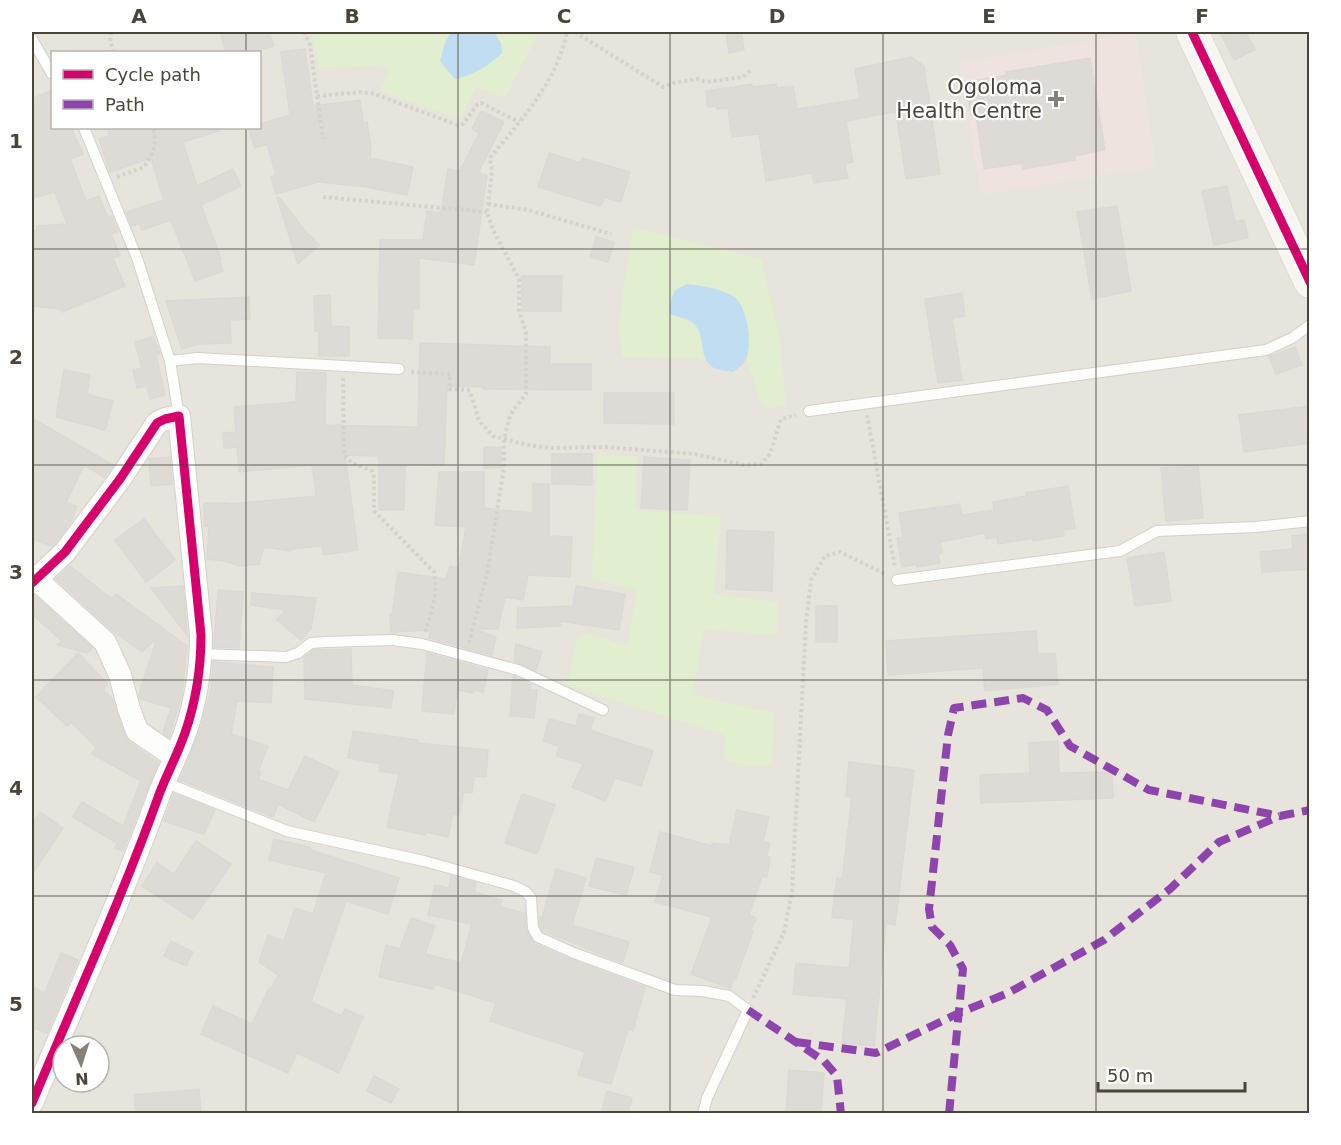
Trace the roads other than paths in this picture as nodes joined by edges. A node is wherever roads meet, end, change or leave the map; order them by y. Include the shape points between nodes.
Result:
1 (1192, 32) edge
2 (32, 40) edge
3 (51, 72) edge
4 (84, 129) edge
5 (1310, 282) edge
6 (1310, 325) edge
7 (170, 361) junction
8 (399, 369) road end
9 (808, 411) road end
10 (179, 416) junction
11 (1310, 521) edge
12 (897, 580) road end
13 (34, 581) edge
14 (201, 654) junction
15 (603, 710) dead end
16 (175, 757) junction
17 (164, 782) junction
18 (32, 1103) edge
19 (703, 1113) edge

1 - 5 street
2 - 3 lane
4 - 7 lane via 137,258
6 - 9 lane via 1266,350
7 - 8 lane via 198,358
7 - 10 lane
10 - 13 street via 158,423 65,552
10 - 14 street via 198,584
11 - 12 lane via 1157,531 1119,551
13 - 16 street via 105,642 137,731
14 - 15 lane via 286,657 311,643 393,640 422,644 518,670
14 - 16 street via 195,700
16 - 17 street
17 - 18 street
17 - 19 lane via 287,831 424,861 514,886 531,898 533,928 538,938 675,990 729,996 748,1010

